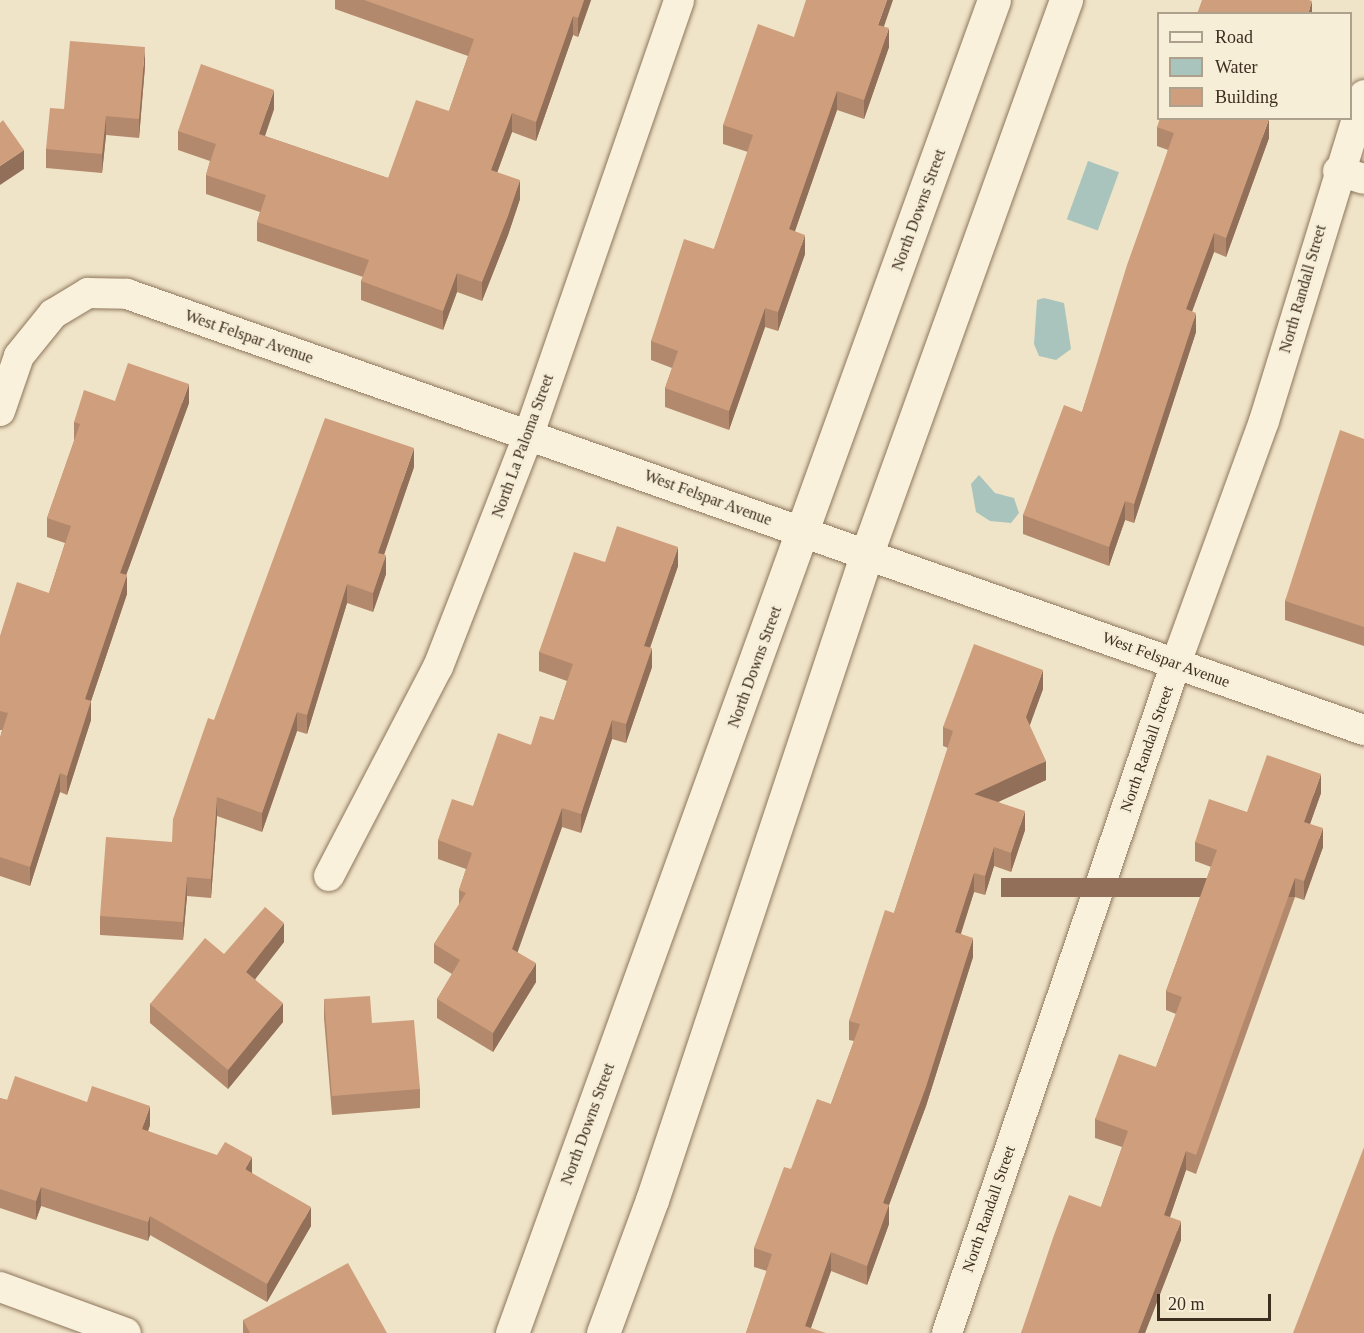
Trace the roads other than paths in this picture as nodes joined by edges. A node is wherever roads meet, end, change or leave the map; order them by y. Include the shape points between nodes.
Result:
1 (679, 0) edge
2 (994, 0) edge
3 (1066, 0) edge
4 (1364, 95) edge
5 (1351, 175) edge
6 (0, 411) edge
7 (529, 434) junction
8 (804, 532) junction
9 (867, 553) junction
10 (1176, 663) junction
11 (1364, 730) edge
12 (328, 876) dead end
13 (0, 1287) edge
14 (126, 1333) edge
15 (512, 1333) edge
16 (603, 1333) edge
17 (947, 1333) edge

1 - 7 street, North La Paloma Street
2 - 8 main road, North Downs Street
3 - 9 main road
4 - 5 street, North Randall Street
5 - 10 street, North Randall Street
6 - 7 street, West Felspar Avenue via 19,356 52,314 88,293 127,294
7 - 8 street, West Felspar Avenue
7 - 12 street, North La Paloma Street via 438,667
8 - 9 street, West Felspar Avenue
8 - 15 main road, North Downs Street
9 - 10 street, West Felspar Avenue
9 - 16 main road via 652,1200
10 - 11 street, West Felspar Avenue
10 - 17 street, North Randall Street
13 - 14 street

